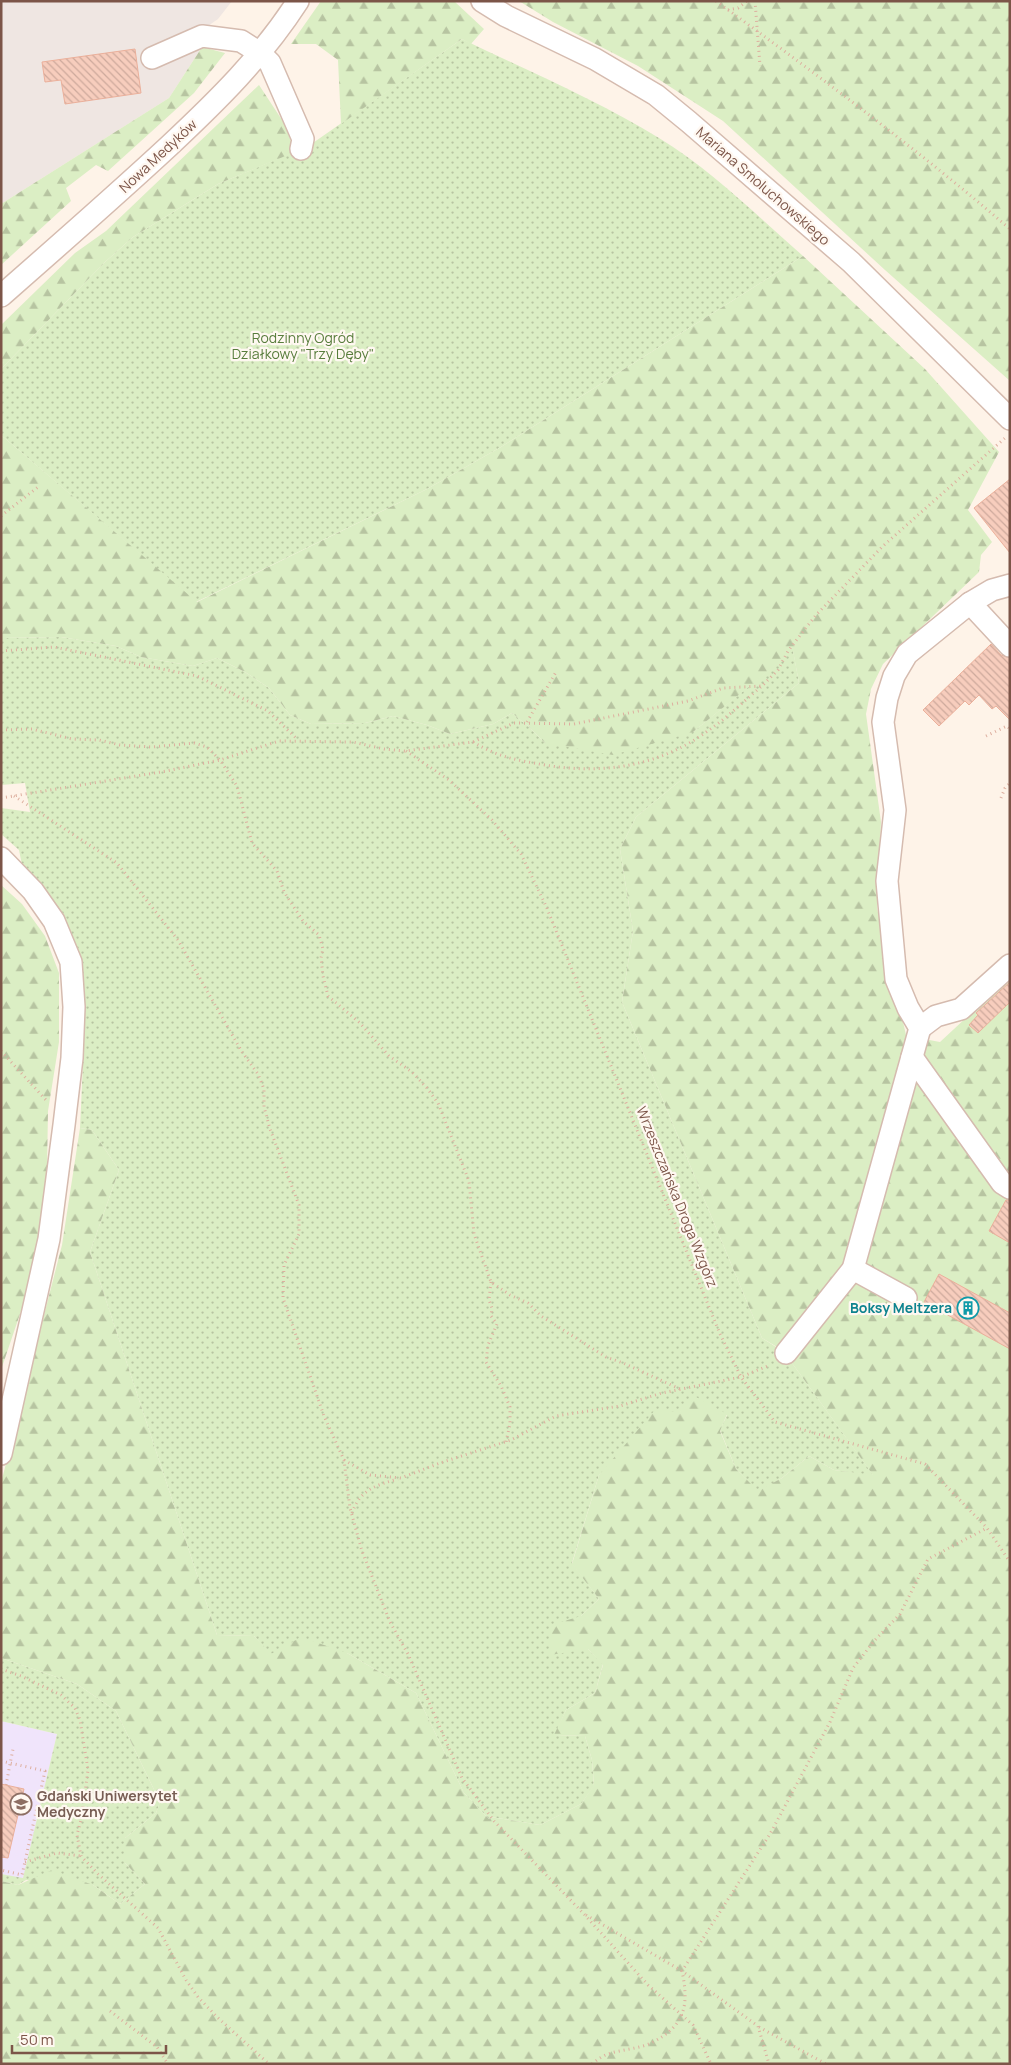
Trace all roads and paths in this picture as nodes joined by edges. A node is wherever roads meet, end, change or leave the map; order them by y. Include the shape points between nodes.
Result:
1 (298, 1) edge
2 (482, 1) edge
3 (716, 1) edge
4 (747, 1) edge
5 (755, 1) edge
6 (728, 10) junction
7 (758, 33) junction
8 (260, 54) junction
9 (152, 58) dead end
10 (760, 66) dead end
11 (301, 149) dead end
12 (1010, 229) edge
13 (1, 296) edge
14 (1010, 419) edge
15 (1010, 434) edge
16 (38, 487) dead end
17 (1, 516) edge
18 (1010, 585) edge
19 (970, 603) junction
20 (1010, 646) edge
21 (1, 651) edge
22 (556, 672) dead end
23 (762, 686) junction
24 (527, 722) junction
25 (1010, 729) edge
26 (1, 730) edge
27 (986, 736) dead end
28 (298, 741) junction
29 (473, 742) junction
30 (406, 751) junction
31 (220, 760) junction
32 (1010, 783) edge
33 (14, 796) junction
34 (1, 798) edge
35 (1001, 798) dead end
36 (1, 858) edge
37 (1010, 965) edge
38 (920, 1028) junction
39 (1, 1051) edge
40 (912, 1057) junction
41 (64, 1125) junction
42 (1010, 1188) edge
43 (853, 1269) junction
44 (491, 1282) junction
45 (906, 1298) dead end
46 (786, 1354) joint
47 (741, 1376) junction
48 (680, 1389) junction
49 (506, 1442) junction
50 (1, 1454) edge
51 (344, 1460) junction
52 (401, 1478) junction
53 (352, 1513) junction
54 (987, 1528) junction
55 (1010, 1562) edge
56 (1, 1669) edge
57 (13, 1749) dead end
58 (1, 1761) edge
59 (11, 1763) junction
60 (6, 1785) dead end
61 (80, 1856) junction
62 (25, 1862) junction
63 (1, 1870) edge
64 (583, 1913) junction
65 (682, 1971) junction
66 (110, 2012) dead end
67 (682, 2015) junction
68 (758, 2026) junction
69 (168, 2064) edge
70 (269, 2064) edge
71 (592, 2064) edge
72 (711, 2064) edge
73 (769, 2064) edge
74 (826, 2064) edge

1 - 8 street, Nowa Medyków
2 - 14 street, Mariana Smoluchowskiego via 656,95 851,262
3 - 6 path
4 - 6 path
5 - 7 path
6 - 7 path
7 - 10 path
7 - 12 path via 958,184
8 - 9 street via 241,42 202,36
8 - 11 street via 270,63 304,139
8 - 13 street, Nowa Medyków via 232,86 133,180
15 - 23 path via 883,546 816,615 788,651 778,670
16 - 17 path
18 - 19 street via 992,590
19 - 20 street
19 - 38 street via 907,654 894,676 883,722 895,810 887,881 896,979
21 - 28 path via 54,647 197,676 268,711
22 - 24 path
23 - 24 path via 723,688 688,701 574,724
23 - 29 path via 709,731 680,748 639,764 604,770 561,768 492,754
24 - 29 path via 514,723
25 - 27 path via 1007,726
26 - 31 path via 32,729 72,739 120,745 152,747 194,743 207,747
28 - 30 path via 354,742
28 - 31 path via 279,741
29 - 30 path
30 - 47 path, Wrzeszczańska Droga Wzgórz via 449,780 492,820 521,854 546,906 720,1334
31 - 33 path
31 - 44 path via 237,786 252,843 277,871 284,892 303,921 319,935 328,996 360,1023 389,1056 412,1072 438,1103 469,1181 474,1234
32 - 35 path
33 - 34 path
33 - 51 path via 118,863 178,940 258,1074 264,1089 264,1107 270,1129 299,1205 299,1234 284,1265 283,1298 324,1416
36 - 41 street via 54,921 71,962 74,1007 72,1058
37 - 38 street via 961,1009 936,1016
38 - 40 street
39 - 41 path via 49,1103
40 - 42 street via 1002,1183
40 - 43 street
41 - 50 street via 49,1239
43 - 45 street
43 - 46 street
44 - 48 path via 528,1303 541,1316 606,1358
44 - 49 path via 490,1316 497,1324 490,1336 486,1362 510,1407
46 - 47 path via 764,1368
47 - 48 path
47 - 54 path, Wrzeszczańska Droga Wzgórz via 775,1422 926,1464
48 - 49 path via 620,1406 556,1416
49 - 52 path
51 - 52 path via 370,1475
51 - 53 path
52 - 53 path via 375,1485 355,1503
53 - 64 path via 362,1551 390,1622 408,1654 462,1778 494,1821
54 - 55 path, Wrzeszczańska Droga Wzgórz
54 - 65 path via 928,1559 900,1614 854,1668 830,1722 770,1834
56 - 61 path via 61,1695 75,1708 88,1770 77,1836
57 - 59 path
58 - 59 path
59 - 60 path
59 - 62 path via 46,1771
61 - 62 path via 57,1853
61 - 70 path via 158,1928 198,1997
62 - 63 path via 22,1875
64 - 65 path
64 - 67 path via 648,1985
65 - 67 path via 686,2004
65 - 68 path
66 - 69 path via 157,2047
67 - 71 path via 676,2026 653,2042 606,2055
67 - 72 path via 693,2025
68 - 73 path
68 - 74 path

